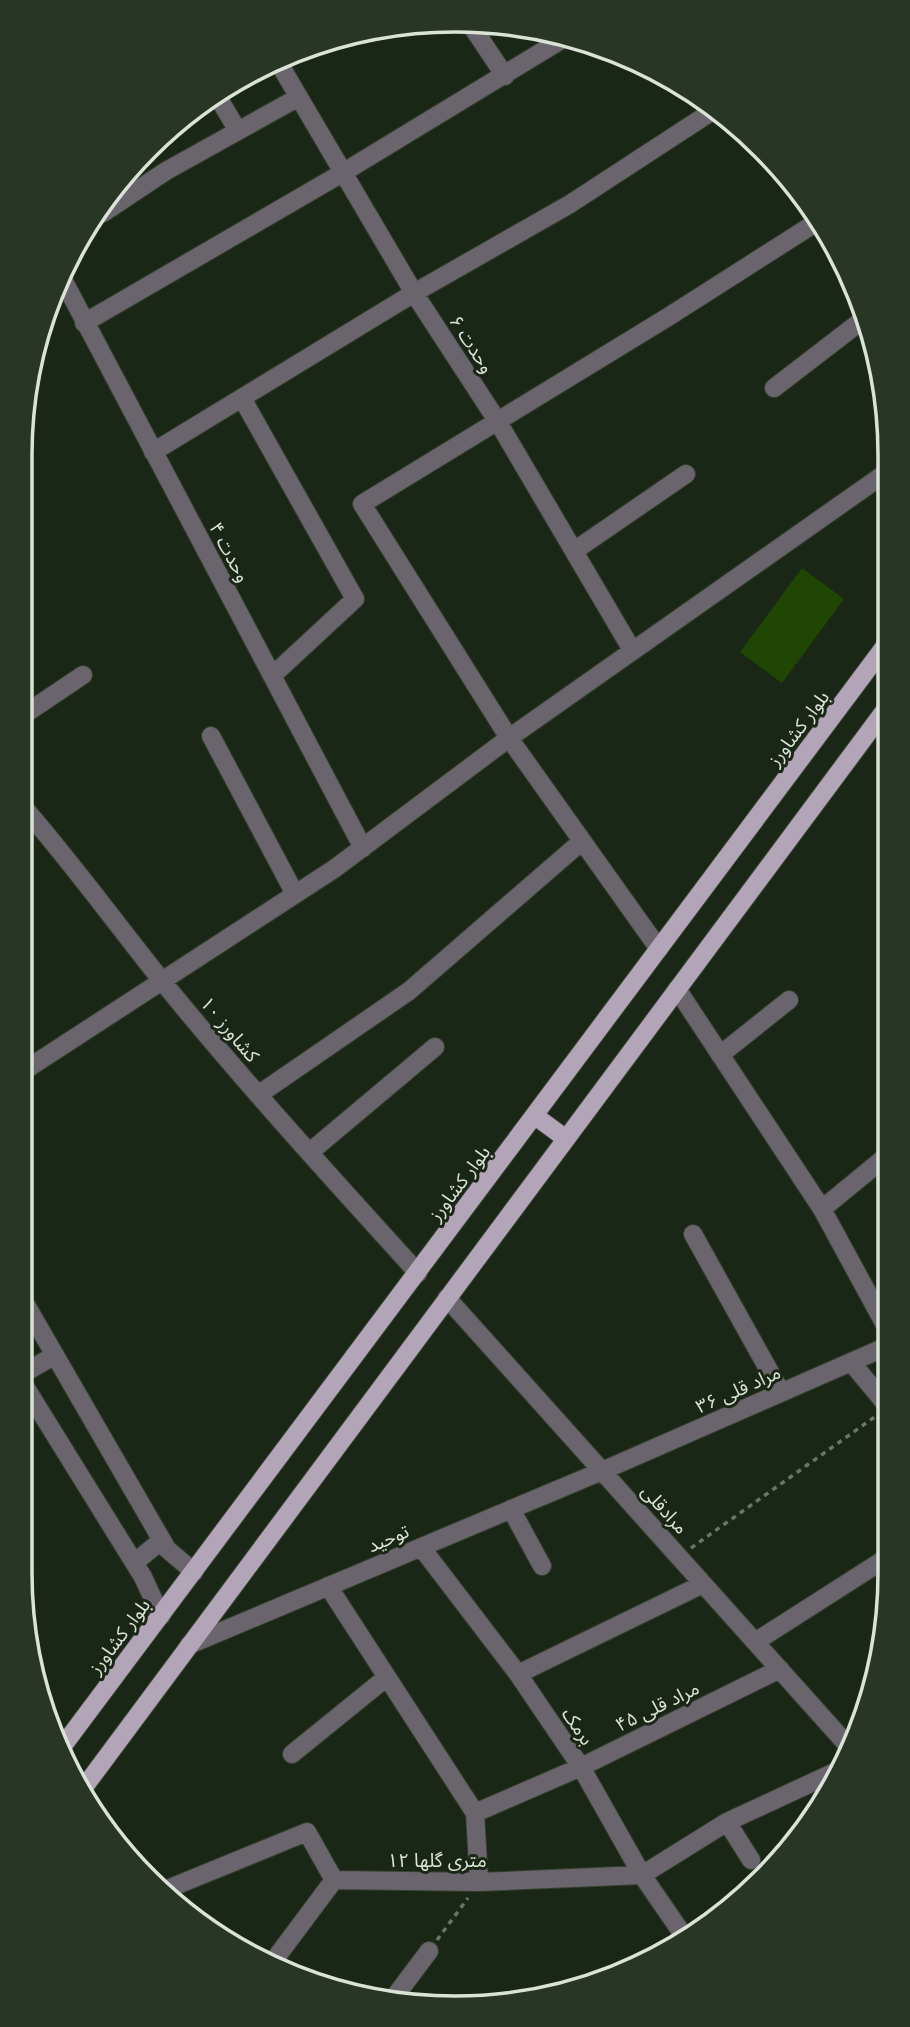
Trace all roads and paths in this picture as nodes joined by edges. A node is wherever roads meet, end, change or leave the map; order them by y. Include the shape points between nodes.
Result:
1 (476, 32) edge
2 (555, 44) edge
3 (282, 69) edge
4 (505, 76) junction
5 (299, 97) junction
6 (221, 102) edge
7 (707, 115) edge
8 (238, 131) junction
9 (344, 172) junction
10 (112, 207) edge
11 (809, 227) dead end
12 (67, 287) edge
13 (414, 293) junction
14 (85, 323) junction
15 (858, 324) edge
16 (774, 388) dead end
17 (242, 398) junction
18 (498, 422) junction
19 (153, 452) junction
20 (686, 474) dead end
21 (878, 478) edge
22 (574, 551) junction
23 (632, 650) junction
24 (878, 655) edge
25 (83, 675) dead end
26 (272, 676) junction
27 (32, 709) edge
28 (878, 719) edge
29 (211, 736) dead end
30 (509, 738) junction
31 (32, 817) edge
32 (582, 842) junction
33 (363, 848) junction
34 (295, 894) junction
35 (659, 949) junction
36 (162, 981) junction
37 (677, 989) junction
38 (789, 1000) dead end
39 (435, 1047) dead end
40 (720, 1055) junction
41 (32, 1066) edge
42 (257, 1095) junction
43 (535, 1116) junction
44 (565, 1138) junction
45 (310, 1153) junction
46 (878, 1163) edge
47 (822, 1209) junction
48 (693, 1234) dead end
49 (418, 1273) junction
50 (447, 1298) junction
51 (878, 1312) edge
52 (32, 1315) edge
53 (878, 1350) edge
54 (55, 1354) junction
55 (851, 1362) junction
56 (32, 1368) edge
57 (781, 1392) junction
58 (878, 1395) edge
59 (32, 1397) edge
60 (878, 1416) edge
61 (602, 1471) junction
62 (511, 1510) junction
63 (162, 1539) junction
64 (421, 1547) junction
65 (679, 1557) junction
66 (134, 1563) junction
67 (878, 1563) edge
68 (542, 1566) dead end
69 (194, 1572) junction
70 (703, 1584) junction
71 (328, 1586) junction
72 (161, 1616) junction
73 (755, 1642) junction
74 (190, 1645) junction
75 (780, 1670) junction
76 (518, 1674) junction
77 (387, 1677) junction
78 (843, 1740) edge
79 (67, 1741) edge
80 (292, 1754) dead end
81 (581, 1767) junction
82 (826, 1776) edge
83 (87, 1783) edge
84 (475, 1813) junction
85 (727, 1822) junction
86 (751, 1860) dead end
87 (642, 1875) junction
88 (334, 1881) junction
89 (480, 1882) junction
90 (173, 1888) edge
91 (680, 1930) edge
92 (429, 1951) joint
93 (277, 1956) edge
94 (398, 1992) edge

1 - 4 street
2 - 4 street
3 - 5 street, وحدت ۶
4 - 9 street
5 - 8 street
5 - 9 street, وحدت ۶
6 - 8 street
7 - 13 street via 570,204
8 - 10 street
9 - 13 street, وحدت ۶
9 - 14 street
11 - 18 street
12 - 14 street, وحدت ۴
13 - 17 street
13 - 18 street, وحدت ۶
14 - 19 street, وحدت ۴
15 - 16 street
17 - 19 street
17 - 26 street via 355,599
18 - 22 street, وحدت ۶
18 - 30 street via 362,503
19 - 26 street, وحدت ۴
20 - 22 street
21 - 23 street
22 - 23 street, وحدت ۶
23 - 30 street
24 - 35 main road, بلوار کشاورز
25 - 27 street
26 - 33 street, وحدت ۴
28 - 37 main road
29 - 34 street
30 - 32 street
30 - 33 street
31 - 36 street, کشاورز ۱۰
32 - 35 street
32 - 42 street via 409,991
33 - 34 street
34 - 36 street
35 - 43 main road, بلوار کشاورز
36 - 41 street
36 - 42 street, کشاورز ۱۰
37 - 40 street
37 - 44 main road
38 - 40 street
39 - 45 street
40 - 47 street
42 - 45 street, کشاورز ۱۰
43 - 44 main road
43 - 49 main road, بلوار کشاورز
44 - 50 main road
45 - 49 street, کشاورز ۱۰
46 - 47 street
47 - 51 street
48 - 57 street
49 - 69 main road, بلوار کشاورز
50 - 61 street, مرادقلی
50 - 74 main road
52 - 54 street
53 - 55 street, مراد قلی ۳۶
54 - 56 street
54 - 63 street
55 - 57 street, مراد قلی ۳۶
55 - 58 street
57 - 61 street, مراد قلی ۳۶
59 - 66 street
60 - 65 path
61 - 62 street, توحید
61 - 65 street, مرادقلی
62 - 64 street, توحید
62 - 68 street
63 - 66 street
63 - 69 street
64 - 71 street, توحید
64 - 76 street, برمک
65 - 70 street, مرادقلی
66 - 72 street
67 - 73 street
69 - 72 main road, بلوار کشاورز
70 - 73 street, مرادقلی
70 - 76 street
71 - 74 street, توحید
71 - 77 street
72 - 79 main road, بلوار کشاورز
73 - 75 street, مرادقلی
74 - 83 main road
75 - 78 street, مرادقلی
75 - 81 street, مراد قلی ۴۵
76 - 81 street, برمک
77 - 80 street
77 - 84 street
81 - 84 street, مراد قلی ۴۵
81 - 87 street, برمک
82 - 85 street
84 - 89 street
85 - 86 street
85 - 87 street
87 - 89 street, ۱۲ متری گلها
87 - 91 street, برمک
88 - 89 street, ۱۲ متری گلها
88 - 90 street via 307,1832
88 - 93 street
89 - 92 path
92 - 94 street

